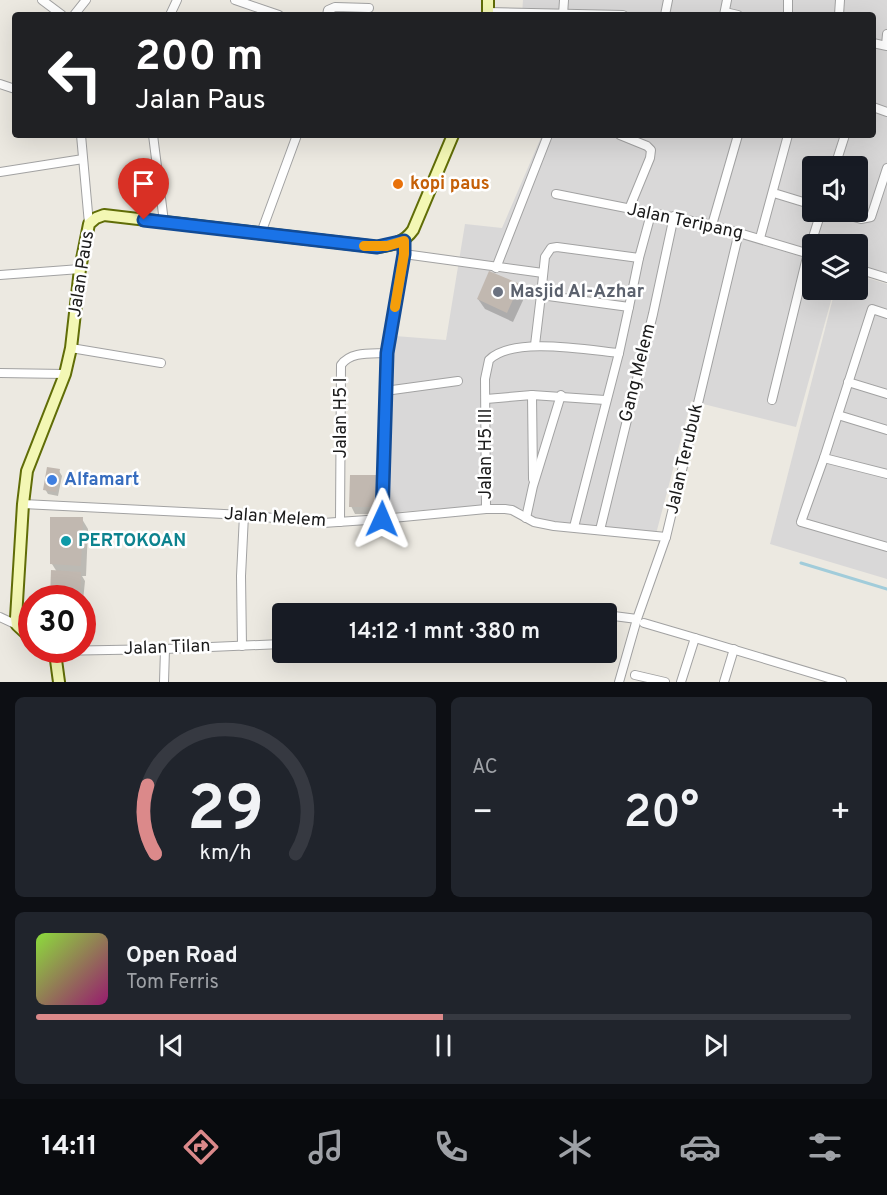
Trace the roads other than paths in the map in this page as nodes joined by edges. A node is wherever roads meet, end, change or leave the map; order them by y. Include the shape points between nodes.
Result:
1 (42, 0) edge
2 (86, 0) edge
3 (235, 0) edge
4 (369, 8) dead end
5 (488, 9) edge
6 (58, 12) edge
7 (76, 12) edge
8 (270, 12) edge
9 (328, 12) edge
10 (533, 12) edge
11 (887, 34) edge
12 (886, 46) edge
13 (81, 138) edge
14 (153, 138) edge
15 (296, 138) edge
16 (452, 138) edge
17 (547, 138) edge
18 (627, 138) edge
19 (737, 138) edge
20 (787, 138) edge
21 (844, 138) edge
22 (838, 156) edge
23 (82, 159) junction
24 (887, 168) edge
25 (0, 172) edge
26 (556, 194) dead end
27 (777, 194) dead end
28 (883, 196) edge
29 (802, 202) edge
30 (629, 209) junction
31 (651, 214) junction
32 (674, 216) junction
33 (868, 218) edge
34 (164, 222) junction
35 (89, 224) junction
36 (712, 225) junction
37 (739, 232) junction
38 (261, 233) junction
39 (760, 238) junction
40 (404, 241) junction
41 (802, 251) edge
42 (404, 254) junction
43 (639, 258) junction
44 (496, 268) junction
45 (80, 269) junction
46 (868, 272) edge
47 (543, 273) junction
48 (0, 276) edge
49 (887, 278) edge
50 (802, 288) edge
51 (541, 295) junction
52 (629, 307) junction
53 (887, 314) edge
54 (535, 345) junction
55 (71, 348) junction
56 (387, 353) junction
57 (619, 353) junction
58 (161, 363) dead end
59 (0, 373) edge
60 (65, 374) junction
61 (458, 381) dead end
62 (848, 382) junction
63 (385, 391) junction
64 (887, 394) edge
65 (532, 395) junction
66 (561, 395) junction
67 (486, 399) junction
68 (605, 400) junction
69 (772, 400) dead end
70 (838, 415) junction
71 (887, 430) edge
72 (824, 458) junction
73 (887, 474) edge
74 (533, 486) junction
75 (23, 504) junction
76 (486, 508) junction
77 (244, 515) junction
78 (526, 518) junction
79 (382, 519) junction
80 (340, 522) junction
81 (574, 527) junction
82 (600, 530) junction
83 (666, 537) junction
84 (887, 548) edge
85 (0, 617) edge
86 (617, 617) edge
87 (640, 621) junction
88 (17, 625) joint
89 (695, 638) junction
90 (272, 644) edge
91 (242, 646) junction
92 (734, 649) junction
93 (96, 650) edge
94 (165, 650) junction
95 (56, 663) edge
96 (635, 675) dead end
97 (59, 682) edge
98 (164, 682) edge
99 (619, 682) edge
100 (665, 682) edge
101 (681, 682) edge
102 (724, 682) edge
103 (842, 682) edge

1 - 6 street
2 - 7 street
3 - 8 street
4 - 9 street via 335,7
5 - 10 street
11 - 12 street
13 - 23 street
14 - 34 street
15 - 38 street
16 - 40 main road via 414,230
17 - 44 street
18 - 30 street via 651,150
19 - 36 street
20 - 39 street
21 - 22 street
23 - 25 street
23 - 35 street
24 - 28 street
26 - 30 street, Jalan Teripang
27 - 29 street
28 - 33 street
30 - 31 street, Jalan Teripang
31 - 32 street, Jalan Teripang
31 - 43 street
32 - 36 street, Jalan Teripang
32 - 82 street, Gang Melem
34 - 35 main road, Jalan Paus via 104,215
34 - 38 main road, Jalan Paus
35 - 45 main road, Jalan Paus
36 - 37 street, Jalan Teripang
37 - 39 street, Jalan Teripang
37 - 83 street, Jalan Terubuk
38 - 40 main road, Jalan Paus via 377,247
39 - 41 street, Jalan Teripang
40 - 42 street
42 - 44 street
42 - 56 street
43 - 47 street via 557,246 546,254
43 - 52 street
44 - 47 street
45 - 48 street
45 - 55 main road, Jalan Paus
46 - 49 street
47 - 51 street
50 - 69 street
51 - 52 street
51 - 54 street
52 - 57 street
53 - 62 street via 872,309
54 - 57 street
54 - 67 street, Jalan H5 III via 502,351 489,360
55 - 58 street
55 - 60 main road, Jalan Paus
56 - 63 street
56 - 80 street, Jalan H5 I via 353,356 341,365
57 - 68 street
59 - 60 street
60 - 75 main road, Jalan Paus via 27,471
61 - 63 street
62 - 64 street
62 - 70 street
63 - 79 street
65 - 66 street
65 - 67 street
65 - 74 street
66 - 68 street
66 - 74 street
67 - 76 street, Jalan H5 III
68 - 81 street
70 - 71 street
70 - 72 street
72 - 73 street
72 - 84 street via 801,522
74 - 78 street
75 - 77 street, Jalan Melem
75 - 88 main road, Jalan Paus
76 - 78 street, Jalan Melem via 512,510
76 - 79 street, Jalan Melem
77 - 80 street, Jalan Melem
77 - 91 street
78 - 81 street, Jalan Melem
79 - 80 street, Jalan Melem
81 - 82 street, Jalan Melem
82 - 83 street, Jalan Melem
83 - 87 street, Jalan Terubuk
85 - 88 street
86 - 87 street
87 - 89 street
87 - 99 street, Jalan Terubuk
89 - 92 street
89 - 101 street
90 - 91 street, Jalan Tilan
91 - 94 street, Jalan Tilan
92 - 102 street
92 - 103 street
93 - 94 street, Jalan Tilan
94 - 98 street
95 - 97 main road
96 - 100 street

